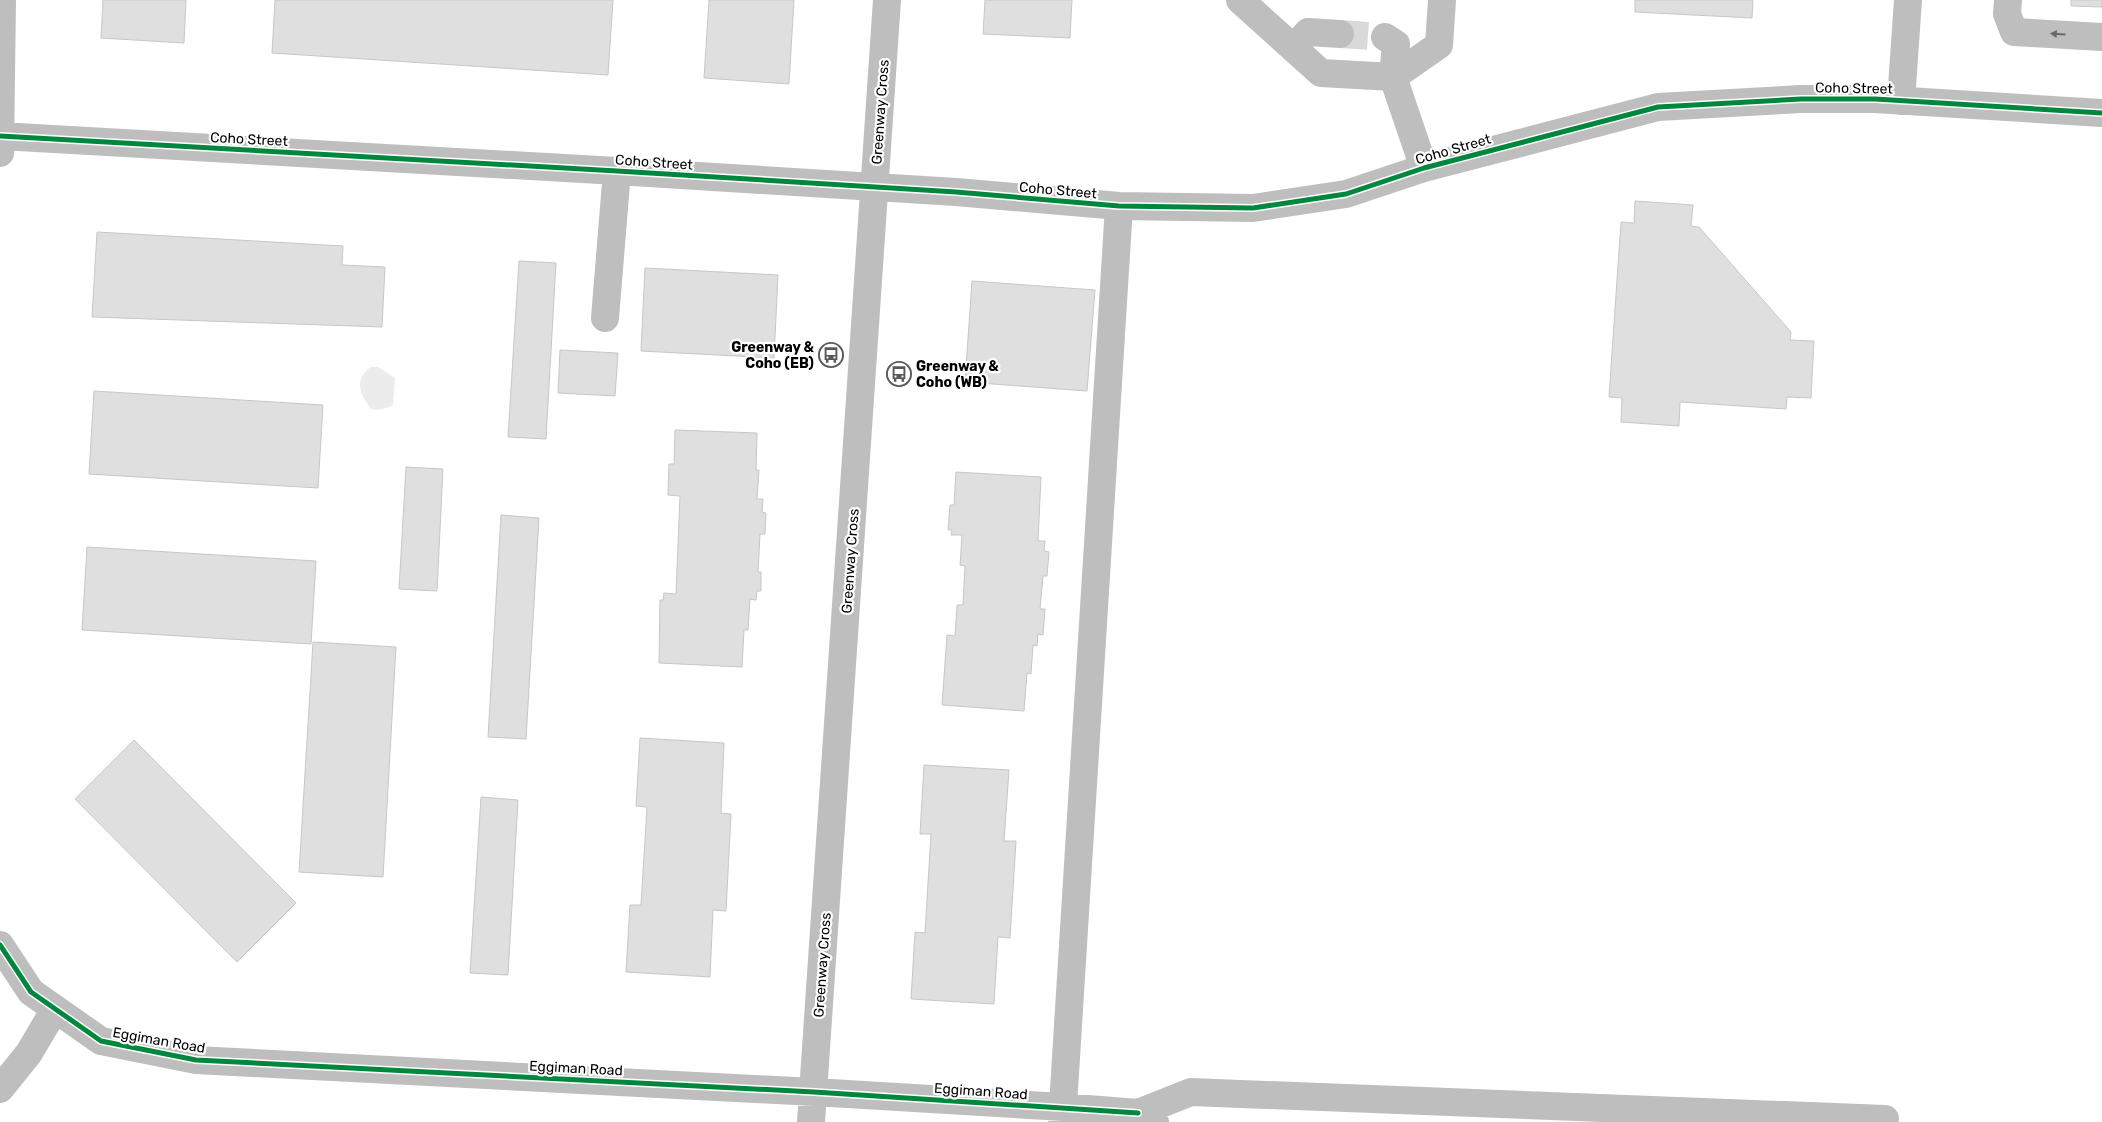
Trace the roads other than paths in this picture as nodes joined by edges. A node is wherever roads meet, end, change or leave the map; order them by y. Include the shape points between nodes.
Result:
1 (2, 0) edge
2 (887, 0) edge
3 (1240, 0) edge
4 (1442, 0) edge
5 (1908, 0) edge
6 (2008, 0) edge
7 (1340, 34) tunnel mouth
8 (2102, 36) edge
9 (1385, 37) dead end
10 (1293, 48) junction
11 (1393, 77) junction
12 (1901, 101) junction
13 (2102, 113) edge
14 (0, 142) edge
15 (1424, 168) junction
16 (617, 171) junction
17 (876, 188) junction
18 (1119, 206) junction
19 (605, 318) dead end
20 (0, 945) edge
21 (55, 1009) junction
22 (0, 1089) edge
23 (814, 1092) junction
24 (1062, 1115) edge
25 (1146, 1117) edge
26 (1885, 1119) dead end
27 (812, 1122) edge

1 - 14 street
2 - 17 street, Greenway Cross
3 - 10 street
4 - 11 street via 1439,45
5 - 12 street
8 -> 6 street via 2014,32 2007,14
7 - 10 street via 1308,32
9 - 11 street via 1396,44
10 - 11 street via 1321,74
11 - 15 street
12 - 13 street, Coho Street
12 - 15 street, Coho Street via 1801,99 1658,107
14 - 16 street, Coho Street
15 - 18 street, Coho Street via 1346,194 1253,208
16 - 17 street, Coho Street
16 - 19 street
17 - 18 street, Coho Street
17 - 23 street, Greenway Cross
18 - 24 street
20 - 21 street, Eggiman Road via 31,992
21 - 22 street via 29,1053
21 - 23 street, Eggiman Road via 101,1041 196,1060
23 - 24 street, Eggiman Road
23 - 27 street, Greenway Cross
24 - 25 street, Eggiman Road
25 - 26 street via 1191,1092

